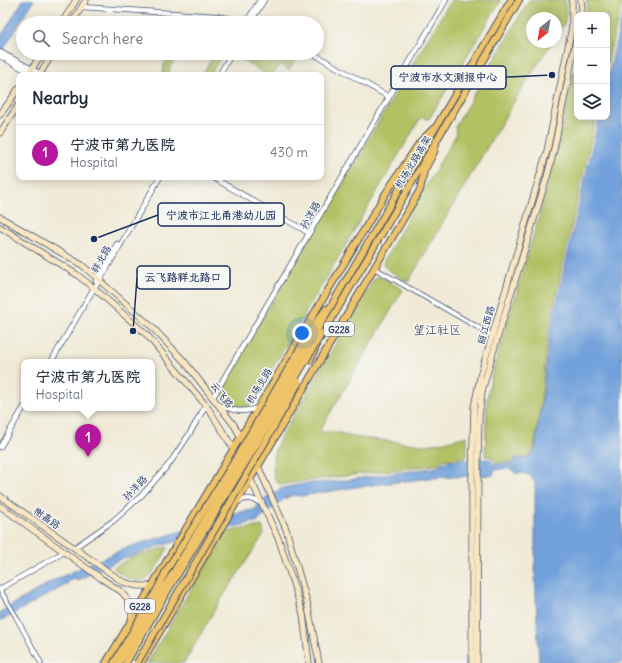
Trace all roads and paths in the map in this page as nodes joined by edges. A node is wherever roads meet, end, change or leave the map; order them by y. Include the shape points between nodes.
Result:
1 (76, 0) edge
2 (86, 0) edge
3 (260, 0) edge
4 (264, 0) edge
5 (446, 0) edge
6 (511, 0) edge
7 (519, 0) edge
8 (572, 0) edge
9 (581, 0) edge
10 (82, 7) junction
11 (582, 12) edge
12 (66, 16) edge
13 (76, 16) edge
14 (216, 16) edge
15 (252, 16) edge
16 (254, 16) edge
17 (574, 48) edge
18 (0, 52) edge
19 (0, 56) edge
20 (7, 58) junction
21 (40, 60) edge
22 (47, 60) edge
23 (225, 60) edge
24 (228, 60) edge
25 (324, 60) edge
26 (32, 72) edge
27 (36, 72) edge
28 (37, 72) edge
29 (218, 72) edge
30 (221, 72) edge
31 (16, 92) edge
32 (389, 97) junction
33 (16, 109) edge
34 (0, 115) edge
35 (437, 125) junction
36 (0, 133) edge
37 (436, 141) junction
38 (156, 180) edge
39 (217, 180) edge
40 (223, 180) edge
41 (0, 217) edge
42 (0, 227) edge
43 (310, 232) junction
44 (374, 268) junction
45 (98, 279) junction
46 (94, 288) junction
47 (317, 331) junction
48 (494, 337) junction
49 (53, 359) edge
50 (212, 397) junction
51 (206, 405) junction
52 (219, 405) junction
53 (258, 408) junction
54 (22, 411) edge
55 (241, 436) junction
56 (0, 447) edge
57 (234, 449) junction
58 (258, 466) junction
59 (250, 479) junction
60 (475, 479) junction
61 (0, 496) edge
62 (236, 502) junction
63 (262, 504) junction
64 (0, 506) edge
65 (74, 548) junction
66 (64, 552) junction
67 (152, 586) junction
68 (0, 590) edge
69 (132, 620) junction
70 (41, 663) edge
71 (106, 663) edge
72 (114, 663) edge
73 (119, 663) edge
74 (126, 663) edge
75 (137, 663) edge
76 (141, 663) edge
77 (309, 663) edge
78 (319, 663) edge
79 (472, 663) edge
80 (477, 663) edge

1 - 12 main road
2 - 10 main road
3 - 15 street
4 - 16 street
5 - 32 street, 孙洋路
6 - 35 main road, 机场北路高架 / G228
7 - 37 main road, 机场北路高架 / G228
8 - 48 main road, 丽江西路 via 572,27 547,151
9 - 11 main road
10 - 13 main road
10 - 14 street
17 - 48 main road, 丽江西路 via 547,177
18 - 20 street
19 - 20 street
20 - 26 street
21 - 27 main road
22 - 28 main road
23 - 29 street
24 - 30 street
25 - 32 street
31 - 34 main road
32 - 43 street, 孙洋路
33 - 36 main road
35 - 47 main road, 机场北路高架 / G228
35 - 53 main road, 机场北路 / G228 via 420,142 386,193
37 - 44 main road, G228 via 434,152 424,171 420,190
37 - 47 main road, 机场北路高架 / G228
38 - 45 street, 祥北路
39 - 43 street
40 - 43 street
41 - 45 main road, 云飞路 via 82,265
42 - 46 main road, 云飞路
43 - 50 street, 孙洋路
44 - 48 street
44 - 58 main road, G228
45 - 46 street, 祥北路
45 - 50 main road, 云飞路 via 152,327 184,361
46 - 49 street, 祥北路
46 - 51 main road, 云飞路 via 147,335
47 - 72 main road, bridge via 166,570
47 - 73 main road, bridge
47 - 74 main road, bridge via 262,436
47 - 75 main road, bridge via 310,360
48 - 60 main road, 丽江西路 via 481,373 474,406
50 - 52 main road, 云飞路
51 - 57 main road, 云飞路
51 - 65 street, 孙洋路 via 170,463 142,495 113,522
52 - 53 street via 237,411
52 - 55 main road, 云飞路
53 - 55 main road, 机场北路 / G228
54 - 56 street
55 - 57 main road, 机场北路 / G228
55 - 58 main road, 云飞路
57 - 59 main road, 云飞路
57 - 67 main road, 机场北路 / G228
58 - 59 main road, G228
58 - 78 main road, 云飞路 via 286,529 307,602
59 - 62 main road, G228
59 - 63 main road, 云飞路
60 - 79 main road, 丽江西路
60 - 80 main road
61 - 65 main road, 榭嘉路
62 - 63 street via 251,499
62 - 76 main road, G228
63 - 77 main road, 云飞路 via 279,540 303,614
64 - 66 main road, 榭嘉路
65 - 67 main road, 榭嘉路 via 123,582
66 - 68 street
66 - 69 main road, 榭嘉路 via 122,592 131,608
67 - 69 main road, 机场北路 / G228
68 - 70 street
69 - 71 main road, 机场北路 / G228

